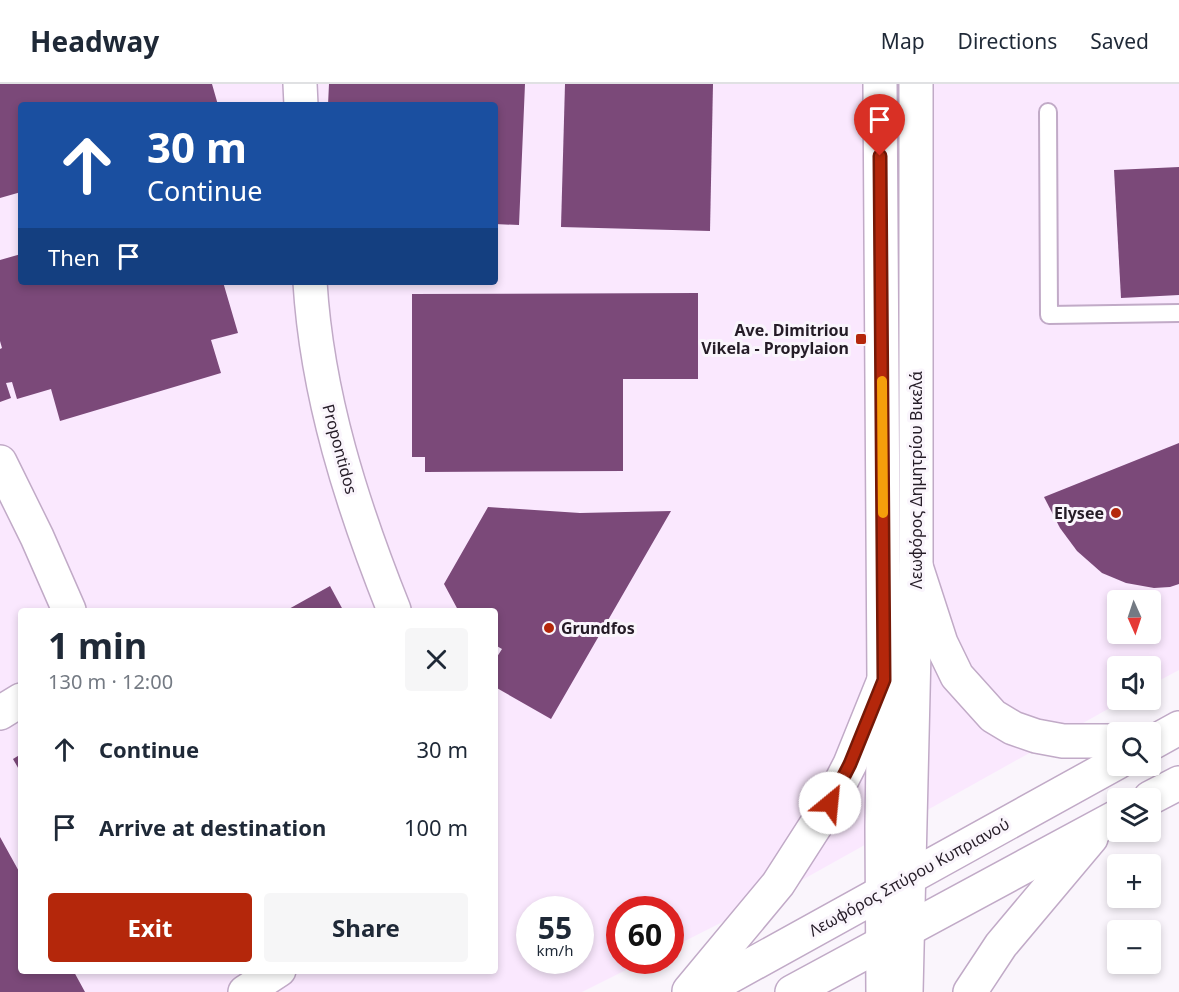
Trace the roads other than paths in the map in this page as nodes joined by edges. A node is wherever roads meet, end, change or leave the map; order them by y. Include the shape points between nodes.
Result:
1 (300, 84) edge
2 (880, 84) edge
3 (916, 84) edge
4 (301, 102) edge
5 (1048, 112) dead end
6 (310, 285) edge
7 (1179, 313) edge
8 (0, 462) edge
9 (916, 566) junction
10 (68, 608) edge
11 (393, 608) edge
12 (884, 680) junction
13 (18, 702) edge
14 (0, 713) edge
15 (1107, 741) edge
16 (1107, 768) edge
17 (1179, 783) edge
18 (1161, 792) edge
19 (1107, 822) edge
20 (1107, 823) edge
21 (895, 884) junction
22 (895, 936) junction
23 (273, 974) edge
24 (245, 992) edge
25 (688, 992) edge
26 (702, 992) edge
27 (792, 992) edge
28 (883, 992) edge
29 (906, 992) edge
30 (970, 992) edge

1 - 4 main road
2 - 12 main road, Λεωφόρος Δημητρίου Βικελά
3 - 9 main road, Λεωφόρος Δημητρίου Βικελά
5 - 7 lane via 1049,315
6 - 11 main road, Propontidos via 319,363 332,424 350,491
8 - 10 main road
9 - 15 main road via 941,643 957,676 993,716 1036,736 1063,741
9 - 21 main road, Λεωφόρος Δημητρίου Βικελά
12 - 21 main road, Λεωφόρος Δημητρίου Βικελά
12 - 25 main road via 850,764 814,829 778,884
13 - 14 main road
16 - 21 main road, Λεωφόρος Σπύρου Κυπριανού
17 - 18 main road
19 - 22 main road
20 - 30 main road via 1001,945
21 - 22 main road
21 - 26 main road, Λεωφόρος Σπύρου Κυπριανού
22 - 27 main road
22 - 28 main road
22 - 29 main road
23 - 24 main road

